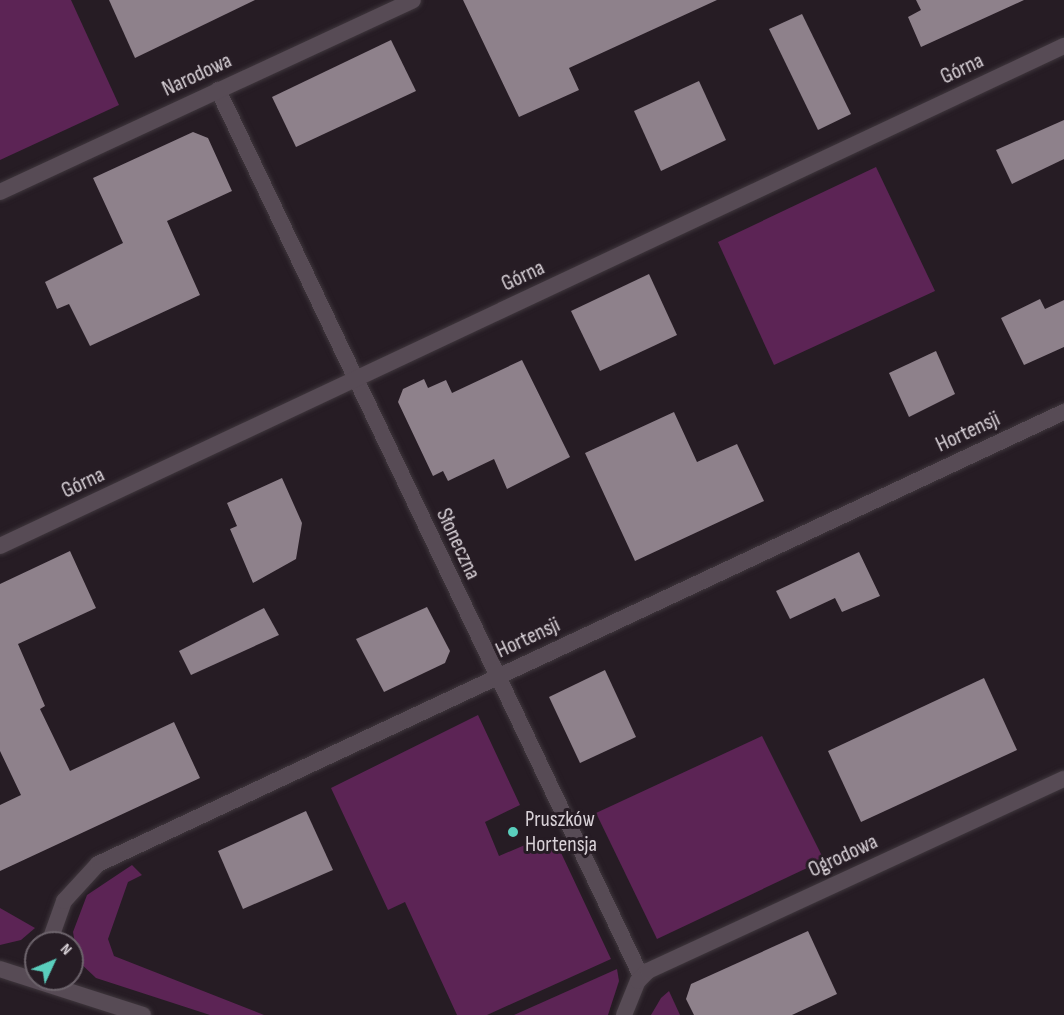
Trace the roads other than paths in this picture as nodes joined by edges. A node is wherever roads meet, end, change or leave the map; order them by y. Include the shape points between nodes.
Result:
1 (413, 0) edge
2 (1064, 46) edge
3 (218, 90) junction
4 (0, 192) edge
5 (356, 380) junction
6 (1064, 412) edge
7 (0, 546) edge
8 (496, 678) junction
9 (1064, 779) edge
10 (53, 931) edge
11 (0, 969) edge
12 (24, 976) edge
13 (641, 976) junction
14 (70, 991) edge
15 (143, 1015) edge
16 (624, 1015) edge

1 - 3 street, Narodowa
2 - 5 street, Górna
3 - 4 street, Narodowa
3 - 5 street, Słoneczna
5 - 7 street, Górna
5 - 8 street, Słoneczna
6 - 8 street, Hortensji
8 - 10 street, Hortensji via 98,864 64,901
8 - 13 street, Słoneczna
9 - 13 street, Ogrodowa
11 - 12 street
13 - 16 street
14 - 15 street

